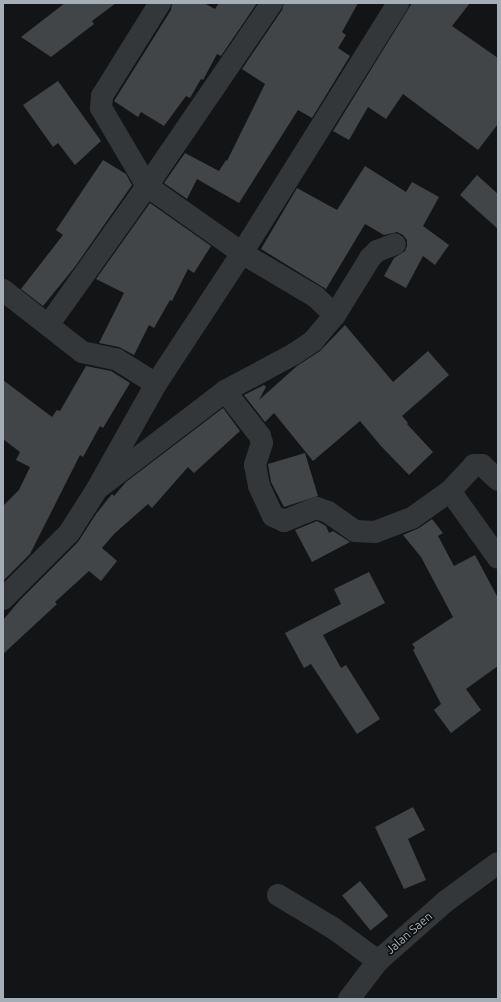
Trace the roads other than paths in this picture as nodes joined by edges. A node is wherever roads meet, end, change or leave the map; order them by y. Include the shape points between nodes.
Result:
1 (160, 3) edge
2 (272, 3) edge
3 (398, 3) edge
4 (147, 186) junction
5 (395, 244) dead end
6 (242, 254) junction
7 (3, 290) edge
8 (335, 315) junction
9 (49, 324) junction
10 (156, 384) junction
11 (225, 391) junction
12 (498, 480) edge
13 (97, 489) junction
14 (450, 491) junction
15 (498, 558) edge
16 (3, 599) edge
17 (498, 863) edge
18 (278, 895) dead end
19 (378, 960) junction
20 (349, 999) edge

1 - 4 street via 102,96 101,108
2 - 4 street
3 - 6 street
4 - 6 street
4 - 9 street
5 - 8 street via 376,251 370,258
6 - 8 street via 316,297
6 - 10 street
7 - 9 street
8 - 11 street via 313,341
9 - 10 street via 82,352 116,359
10 - 13 street
11 - 13 street
11 - 14 street via 260,436 262,443 255,465 260,486 273,516 284,521 317,508 328,512 355,531 375,532 412,518
12 - 14 street via 482,465 474,465
13 - 16 street via 69,533
14 - 15 street
17 - 19 street, Jalan Saen via 446,901
18 - 19 street, Jalan Saen via 333,928
19 - 20 street

